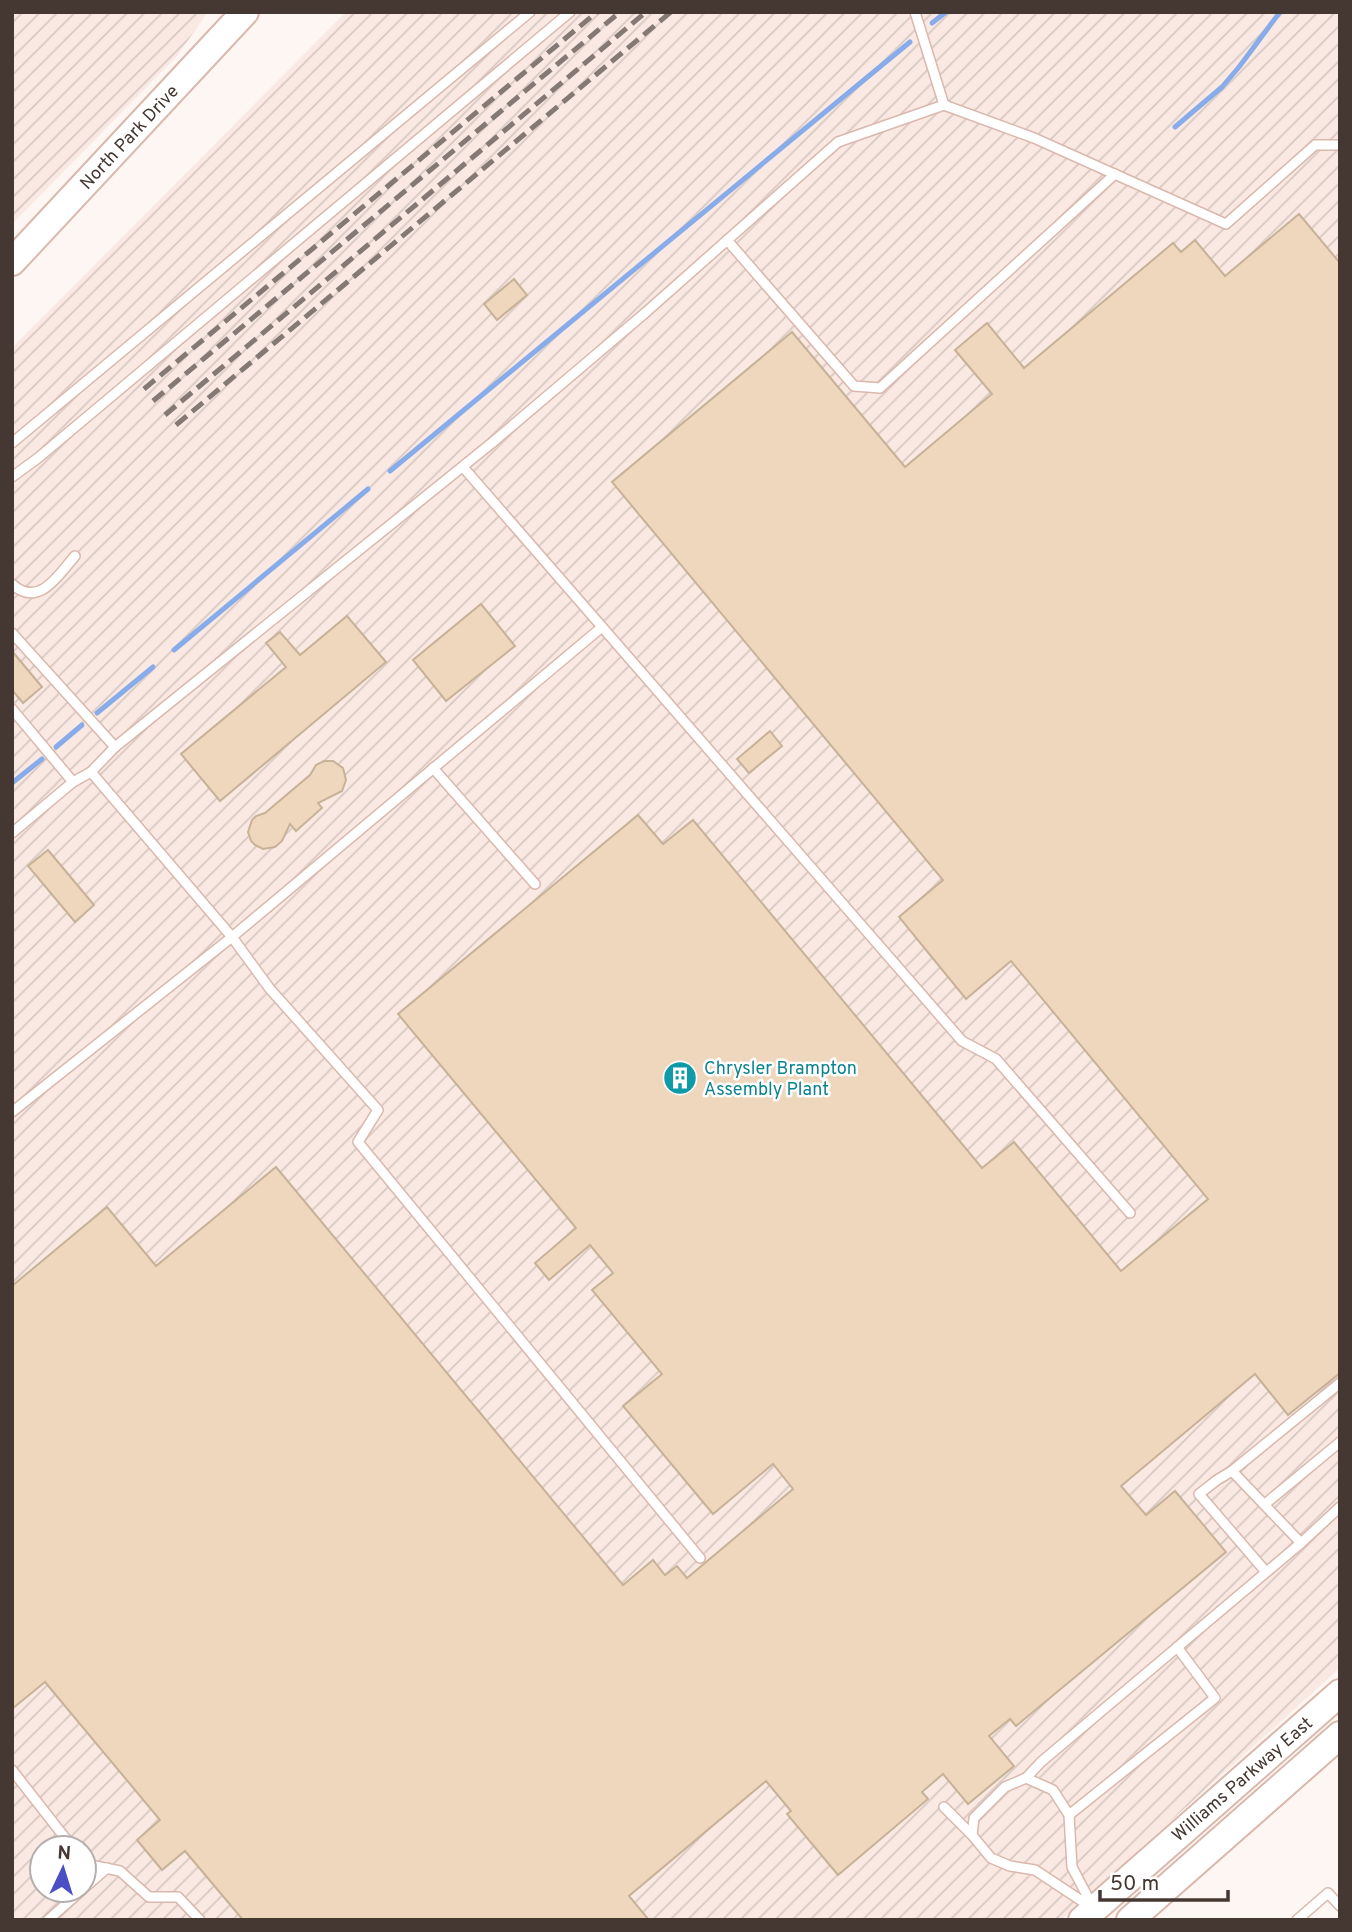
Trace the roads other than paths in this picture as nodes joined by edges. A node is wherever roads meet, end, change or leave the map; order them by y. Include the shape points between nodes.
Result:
1 (245, 12) edge
2 (530, 12) edge
3 (570, 12) edge
4 (915, 12) edge
5 (944, 105) junction
6 (1340, 145) edge
7 (1115, 174) junction
8 (727, 240) junction
9 (12, 262) edge
10 (12, 443) edge
11 (463, 467) junction
12 (12, 477) edge
13 (75, 556) dead end
14 (12, 584) edge
15 (602, 627) junction
16 (12, 633) edge
17 (12, 709) edge
18 (115, 747) junction
19 (433, 768) junction
20 (91, 772) junction
21 (73, 782) junction
22 (12, 833) edge
23 (535, 884) dead end
24 (232, 937) junction
25 (12, 1112) edge
26 (1130, 1213) dead end
27 (1340, 1383) edge
28 (1340, 1442) edge
29 (1232, 1471) junction
30 (1265, 1504) junction
31 (1340, 1507) edge
32 (1301, 1543) junction
33 (700, 1558) dead end
34 (1266, 1572) junction
35 (1177, 1647) junction
36 (1340, 1693) edge
37 (1340, 1735) edge
38 (12, 1769) edge
39 (1026, 1778) junction
40 (944, 1807) dead end
41 (1069, 1815) junction
42 (62, 1834) edge
43 (972, 1835) junction
44 (98, 1866) edge
45 (107, 1868) junction
46 (98, 1876) edge
47 (66, 1904) edge
48 (1340, 1906) edge
49 (1088, 1914) edge
50 (48, 1920) edge
51 (200, 1920) edge
52 (1130, 1920) edge
53 (1297, 1920) edge

1 - 9 main road, North Park Drive
2 - 10 lane
3 - 12 lane
4 - 5 lane
5 - 7 lane
5 - 8 lane via 838,142
6 - 7 lane via 1315,145 1226,224
7 - 8 lane via 880,388 853,386
8 - 11 lane, bridge
11 - 15 lane
11 - 18 lane
13 - 14 lane via 47,588 33,593
15 - 19 lane
15 - 26 lane via 962,1041 996,1059
16 - 18 lane
17 - 21 lane
18 - 20 lane
19 - 23 lane
19 - 24 lane
20 - 21 lane
20 - 24 lane
21 - 22 lane
24 - 25 lane
24 - 33 lane via 270,989 378,1110 358,1142
27 - 29 lane
28 - 30 lane
29 - 30 lane
29 - 34 lane via 1199,1494
30 - 32 lane
31 - 32 lane
32 - 34 lane
34 - 35 lane
35 - 39 lane
35 - 41 lane via 1214,1698
36 - 49 main road, Williams Parkway East
37 - 52 main road, Williams Parkway East
38 - 42 lane
39 - 41 lane via 1053,1790
39 - 43 lane via 1005,1787 974,1818
40 - 43 lane
41 - 49 lane via 1072,1867
43 - 49 lane via 991,1858 1035,1870
44 - 45 lane
45 - 46 lane
45 - 51 lane via 120,1871 149,1897 178,1897
47 - 50 lane
48 - 53 lane via 1328,1893

